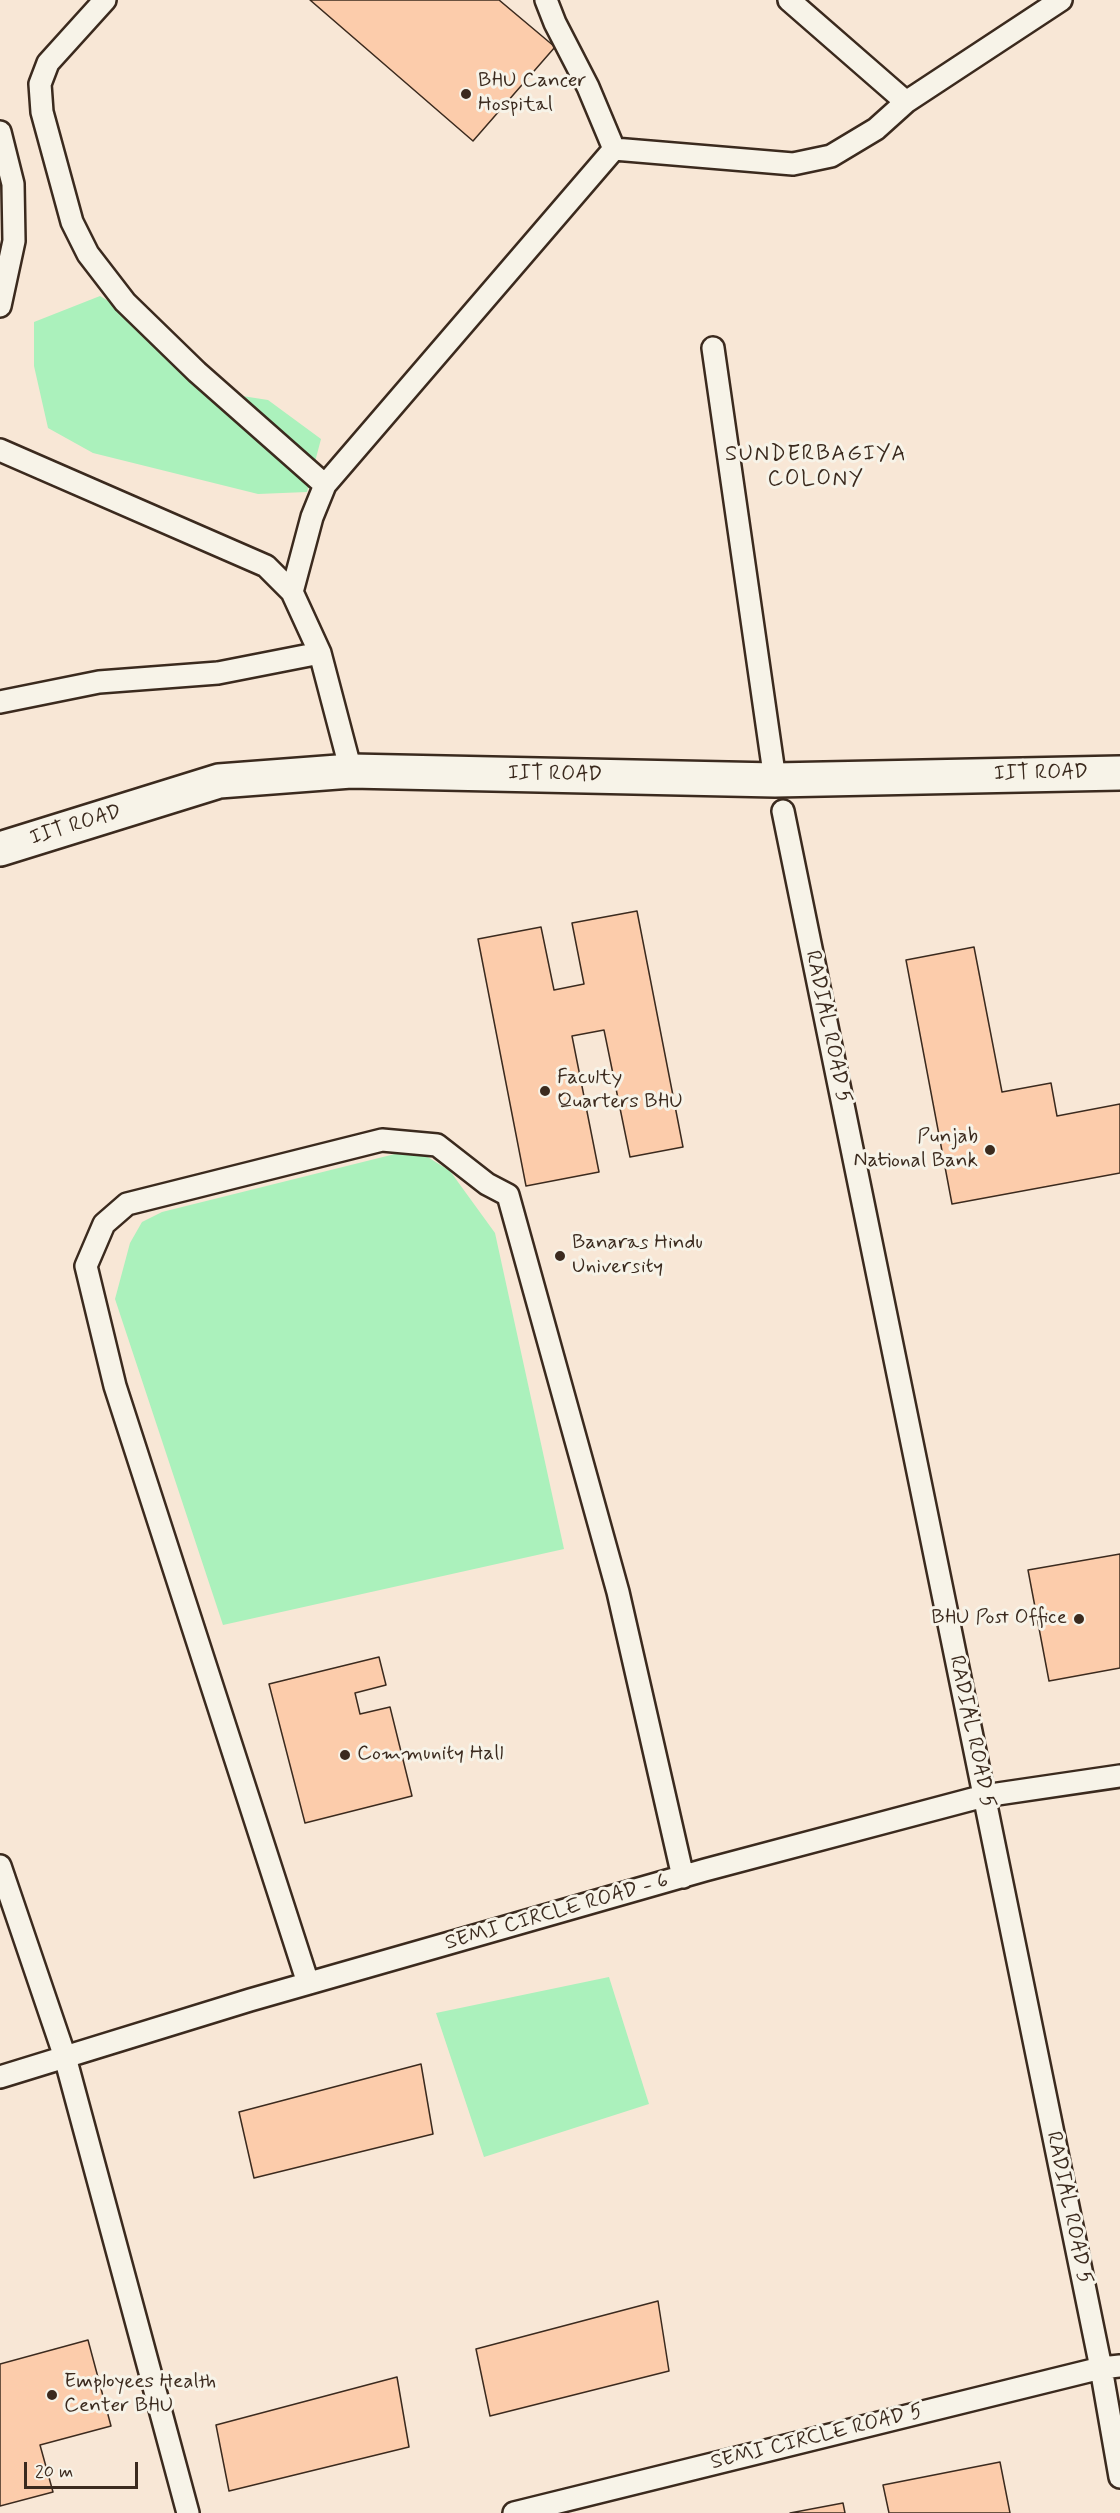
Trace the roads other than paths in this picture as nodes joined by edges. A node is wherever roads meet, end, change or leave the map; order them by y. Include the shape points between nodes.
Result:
1 (105, 0) edge
2 (546, 0) edge
3 (789, 0) edge
4 (1061, 0) edge
5 (906, 102) junction
6 (0, 132) edge
7 (614, 149) junction
8 (0, 306) edge
9 (713, 348) dead end
10 (0, 450) edge
11 (325, 485) junction
12 (292, 591) junction
13 (320, 653) junction
14 (0, 702) edge
15 (351, 771) junction
16 (1120, 773) edge
17 (775, 780) junction
18 (783, 811) dead end
19 (0, 849) edge
20 (1120, 1776) edge
21 (984, 1796) junction
22 (0, 1866) edge
23 (683, 1877) junction
24 (308, 1983) junction
25 (65, 2057) junction
26 (0, 2077) edge
27 (1110, 2367) edge
28 (1120, 2477) edge
29 (188, 2513) edge
30 (514, 2513) edge

1 - 11 lane via 48,63 40,84 42,112 72,222 88,254 125,302 197,372
2 - 7 lane
3 - 5 lane
4 - 5 lane
5 - 7 lane via 876,129 831,156 793,164
6 - 8 lane via 13,183 14,241
7 - 11 lane
9 - 17 lane
10 - 12 lane via 266,566
11 - 12 lane
12 - 13 lane
13 - 14 lane via 218,673 99,682
13 - 15 lane
15 - 17 street, IIT ROAD
15 - 19 street, IIT ROAD via 219,781
16 - 17 street, IIT ROAD
18 - 21 lane, RADIAL ROAD 5
20 - 21 lane, SEMI CIRCLE ROAD - 6
21 - 23 lane, SEMI CIRCLE ROAD - 6
21 - 27 lane, RADIAL ROAD 5
22 - 25 lane
23 - 24 lane, SEMI CIRCLE ROAD - 6
23 - 24 lane via 618,1592 508,1195 487,1184 437,1145 382,1140 127,1204 104,1224 86,1266 115,1386
24 - 25 lane, SEMI CIRCLE ROAD - 6
25 - 26 lane, SEMI CIRCLE ROAD - 6
25 - 29 lane
27 - 28 lane, RADIAL ROAD 5
27 - 30 lane, SEMI CIRCLE ROAD 5

